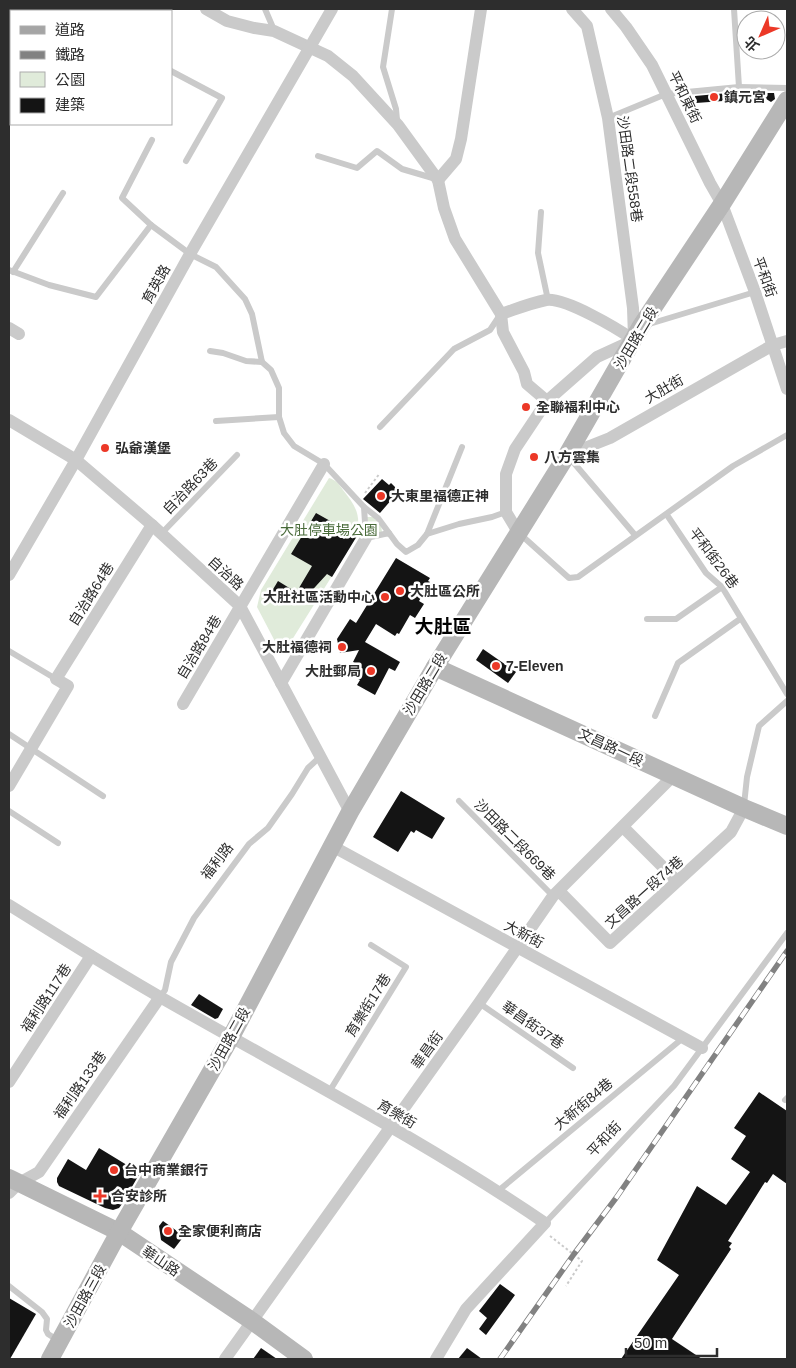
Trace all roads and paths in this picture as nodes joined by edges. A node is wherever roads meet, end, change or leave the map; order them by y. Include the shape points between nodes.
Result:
1 (206, 9) edge
2 (265, 9) edge
3 (332, 9) edge
4 (392, 9) edge
5 (481, 9) edge
6 (572, 9) edge
7 (611, 9) edge
8 (734, 9) edge
9 (274, 31) junction
10 (10, 43) edge
11 (9, 47) edge
12 (310, 48) junction
13 (172, 72) edge
14 (739, 87) junction
15 (787, 88) edge
16 (666, 94) junction
17 (787, 100) edge
18 (608, 118) junction
19 (398, 125) junction
20 (152, 140) dead end
21 (318, 156) dead end
22 (186, 161) dead end
23 (438, 180) junction
24 (63, 193) dead end
25 (722, 204) junction
26 (541, 212) dead end
27 (151, 225) junction
28 (190, 254) junction
29 (11, 271) edge
30 (755, 292) junction
31 (548, 300) junction
32 (501, 314) junction
33 (638, 333) junction
34 (787, 342) edge
35 (773, 345) junction
36 (210, 351) dead end
37 (262, 362) junction
38 (787, 389) edge
39 (547, 402) junction
40 (279, 417) junction
41 (9, 420) edge
42 (216, 421) dead end
43 (380, 427) dead end
44 (787, 435) edge
45 (462, 447) dead end
46 (237, 455) dead end
47 (567, 455) junction
48 (76, 460) junction
49 (324, 464) junction
50 (380, 473) dead end
51 (358, 500) junction
52 (364, 507) junction
53 (506, 512) junction
54 (667, 514) junction
55 (157, 529) junction
56 (518, 532) junction
57 (389, 533) junction
58 (427, 534) junction
59 (635, 535) junction
60 (366, 538) junction
61 (9, 575) edge
62 (722, 587) junction
63 (240, 606) junction
64 (647, 619) dead end
65 (740, 619) junction
66 (9, 651) edge
67 (435, 667) junction
68 (56, 678) junction
69 (281, 683) junction
70 (787, 694) edge
71 (787, 701) edge
72 (183, 704) dead end
73 (655, 716) dead end
74 (9, 734) edge
75 (30, 748) junction
76 (320, 757) junction
77 (673, 776) junction
78 (9, 786) edge
79 (103, 796) dead end
80 (460, 801) dead end
81 (744, 808) junction
82 (9, 811) edge
83 (350, 812) junction
84 (787, 826) edge
85 (623, 827) junction
86 (58, 843) dead end
87 (332, 846) junction
88 (677, 881) junction
89 (556, 894) junction
90 (9, 905) edge
91 (787, 933) edge
92 (371, 945) dead end
93 (518, 948) junction
94 (91, 956) junction
95 (160, 997) junction
96 (479, 1003) junction
97 (231, 1036) junction
98 (684, 1037) junction
99 (702, 1048) junction
100 (573, 1068) dead end
101 (9, 1082) edge
102 (329, 1092) junction
103 (390, 1127) junction
104 (12, 1185) edge
105 (498, 1191) junction
106 (542, 1226) junction
107 (119, 1232) junction
108 (9, 1286) edge
109 (566, 1286) dead end
110 (252, 1321) junction
111 (59, 1342) junction
112 (50, 1359) edge
113 (225, 1359) edge
114 (304, 1359) edge
115 (436, 1359) edge

1 - 9 street via 227,21
2 - 9 lane
3 - 12 street, 育英路
4 - 19 lane via 383,67
5 - 23 street via 456,159
6 - 18 street, 沙田路二段558巷 via 587,26
7 - 16 street, 平和東街 via 652,65
8 - 14 lane
9 - 12 street
10 - 11 main road
12 - 19 street via 328,56 353,76
12 - 28 street, 育英路
13 - 22 lane via 222,98
14 - 15 lane
14 - 16 lane
16 - 18 lane
16 - 25 street, 平和東街
17 - 25 street, 沙田路二段
18 - 33 street, 沙田路二段558巷
19 - 23 street
20 - 27 lane via 122,198
21 - 23 lane via 357,168 377,151 402,169
23 - 32 street via 455,239
24 - 29 lane
25 - 30 street, 平和街
25 - 33 street, 沙田路二段
26 - 31 lane via 538,253
27 - 28 lane
27 - 29 lane via 96,297
28 - 37 lane via 216,267 246,298
28 - 48 street, 育英路
30 - 33 lane
30 - 35 street, 平和街
31 - 32 street
31 - 33 street via 571,306 617,328
32 - 39 street via 503,332 527,384
32 - 43 lane via 490,330 454,349
33 - 39 street via 597,357
33 - 47 street, 沙田路二段
34 - 35 street, 大肚街
35 - 38 street, 平和街
35 - 47 street, 大肚街 via 610,438
36 - 37 lane
37 - 40 lane via 271,370 279,388
39 - 53 street via 515,449 506,474
40 - 42 lane
40 - 49 lane via 284,433 294,446
41 - 48 street, 自治路
44 - 54 lane via 733,466
45 - 58 lane
46 - 55 lane, 自治路63巷
47 - 56 street, 沙田路二段
47 - 59 lane
48 - 55 street, 自治路
48 - 61 street, 育英路
49 - 51 lane
49 - 63 street, 自治路84巷
50 - 51 path
51 - 52 lane
52 - 57 lane
52 - 60 lane
53 - 56 street
53 - 58 lane
54 - 59 lane
54 - 62 lane, 平和街26巷 via 706,573
55 - 63 street, 自治路
55 - 68 street, 自治路64巷
56 - 59 lane via 568,578 578,577
56 - 67 street, 沙田路二段
57 - 58 lane via 406,552
57 - 60 lane
60 - 69 street
62 - 64 lane via 676,619
62 - 65 lane, 平和街26巷
63 - 69 street, 自治路
63 - 72 street, 自治路84巷
65 - 70 lane, 平和街26巷
65 - 73 lane via 678,663
66 - 68 lane
67 - 77 street, 文昌路一段
67 - 83 street, 沙田路二段
68 - 75 street via 68,686
69 - 76 street, 自治路
71 - 81 lane via 759,726 747,777
74 - 75 lane
75 - 78 street
75 - 79 lane
76 - 83 street, 自治路
76 - 95 lane, 福利路 via 308,768 268,828 249,844 194,918 170,962 165,990
77 - 81 street, 文昌路一段
77 - 85 street, 華昌街
80 - 89 lane, 沙田路二段669巷
81 - 84 street, 文昌路一段
81 - 88 street, 文昌路一段74巷 via 731,832
82 - 86 lane
83 - 87 street, 沙田路二段
85 - 88 street
85 - 89 street, 華昌街
87 - 93 street, 大新街
87 - 97 street, 沙田路二段
88 - 89 street, 文昌路一段74巷 via 610,943
89 - 93 street, 華昌街
90 - 94 street
91 - 99 lane, 平和街
92 - 102 lane, 育樂街17巷 via 406,967
93 - 96 street, 華昌街
93 - 98 street, 大新街
94 - 95 street
94 - 101 street, 福利路117巷
95 - 97 street
95 - 104 street, 福利路133巷 via 39,1172
96 - 100 lane, 華昌街37巷
96 - 103 street, 華昌街
97 - 102 street, 育樂街
97 - 107 street, 沙田路二段
98 - 99 street, 大新街
98 - 105 lane, 大新街84巷
99 - 106 lane, 平和街 via 674,1086
102 - 103 street, 育樂街
103 - 105 street, 育樂街
103 - 110 street, 華昌街
104 - 107 street, 華山路
105 - 106 street, 育樂街
106 - 109 path via 582,1261
106 - 115 street, 平和街 via 466,1310
107 - 110 street, 華山路
107 - 111 street, 沙田路三段
108 - 111 lane via 42,1312 47,1319 46,1330
110 - 113 street, 華昌街
110 - 114 street, 華山路
111 - 112 street, 沙田路三段

